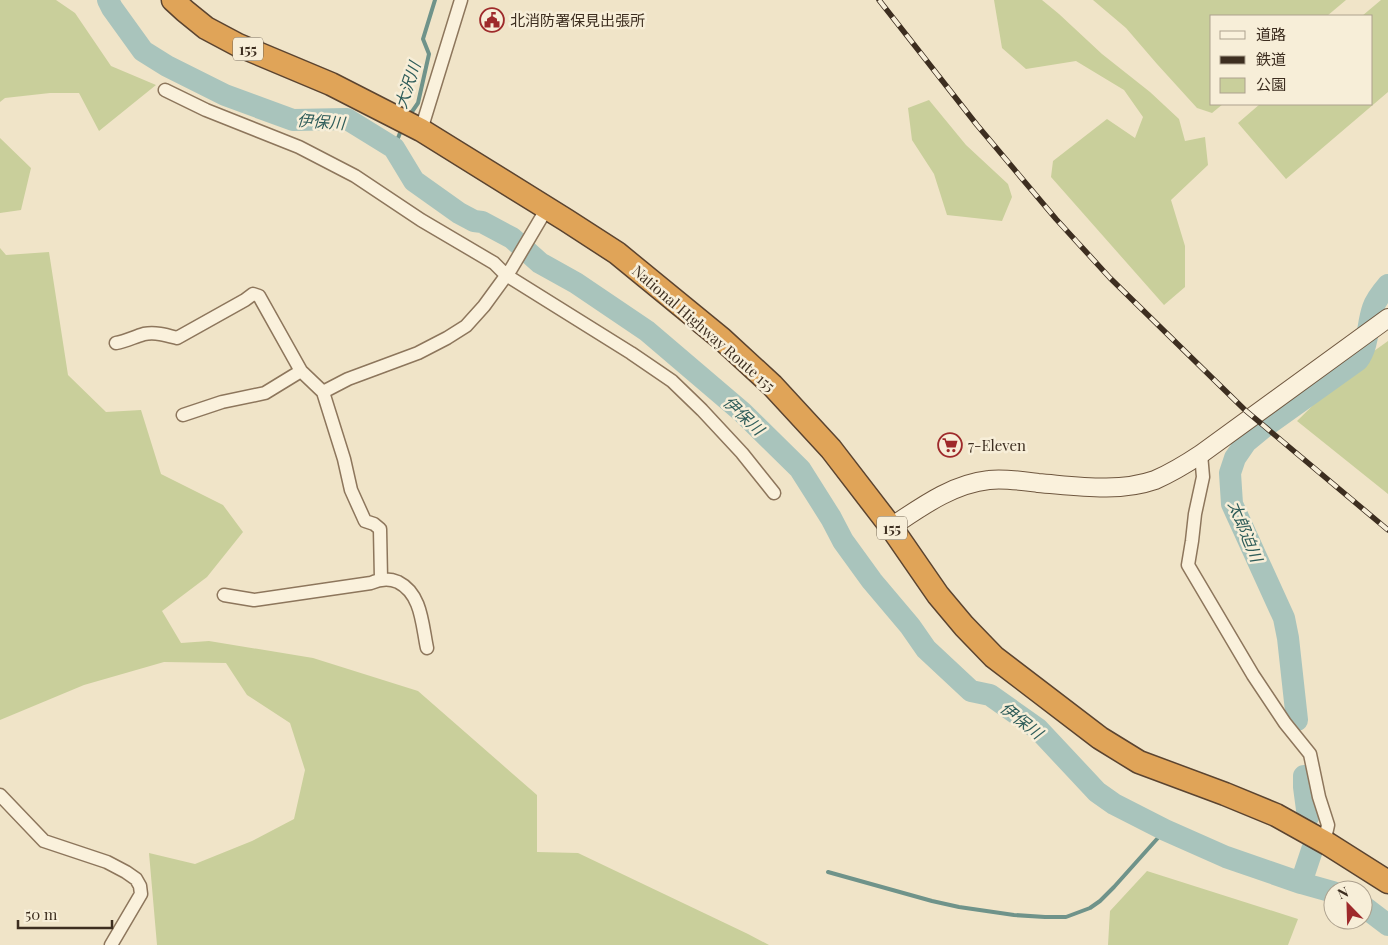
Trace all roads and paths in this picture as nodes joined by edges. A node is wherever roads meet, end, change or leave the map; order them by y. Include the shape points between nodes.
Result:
1 (173, 0) edge
2 (461, 0) edge
3 (165, 90) dead end
4 (421, 130) junction
5 (547, 208) junction
6 (508, 272) junction
7 (1383, 322) edge
8 (116, 343) dead end
9 (301, 371) junction
10 (324, 392) junction
11 (183, 415) dead end
12 (1201, 454) junction
13 (774, 493) dead end
14 (891, 527) junction
15 (380, 579) junction
16 (224, 595) dead end
17 (427, 648) dead end
18 (0, 795) edge
19 (1328, 844) junction
20 (1388, 882) edge
21 (111, 945) edge

1 - 4 highway, National Highway Route 155 / 155 via 206,28 238,45 331,84
2 - 4 street
3 - 6 street via 299,147 355,176
4 - 5 highway, National Highway Route 155 / 155
5 - 6 street
5 - 14 highway, National Highway Route 155 / 155 via 617,253 722,339 772,385 831,450
6 - 10 street via 466,326 418,353 348,379
6 - 13 street via 672,381 742,453
7 - 12 street
8 - 9 street via 152,333 177,338 256,294
9 - 10 street
9 - 11 street via 258,396 222,402
10 - 15 street via 351,490 365,521 380,530
12 - 14 street via 1154,480 1131,486 1102,488 990,479 957,488
12 - 19 street via 1203,476 1188,565 1253,675 1310,754 1328,825
14 - 19 highway, National Highway Route 155 / 155 via 938,596 994,657 1100,738 1139,762 1276,815
15 - 16 street via 254,600
15 - 17 street via 394,580 406,586 412,594
18 - 21 street via 44,841 107,862 136,879 141,894
19 - 20 highway, National Highway Route 155 / 155

